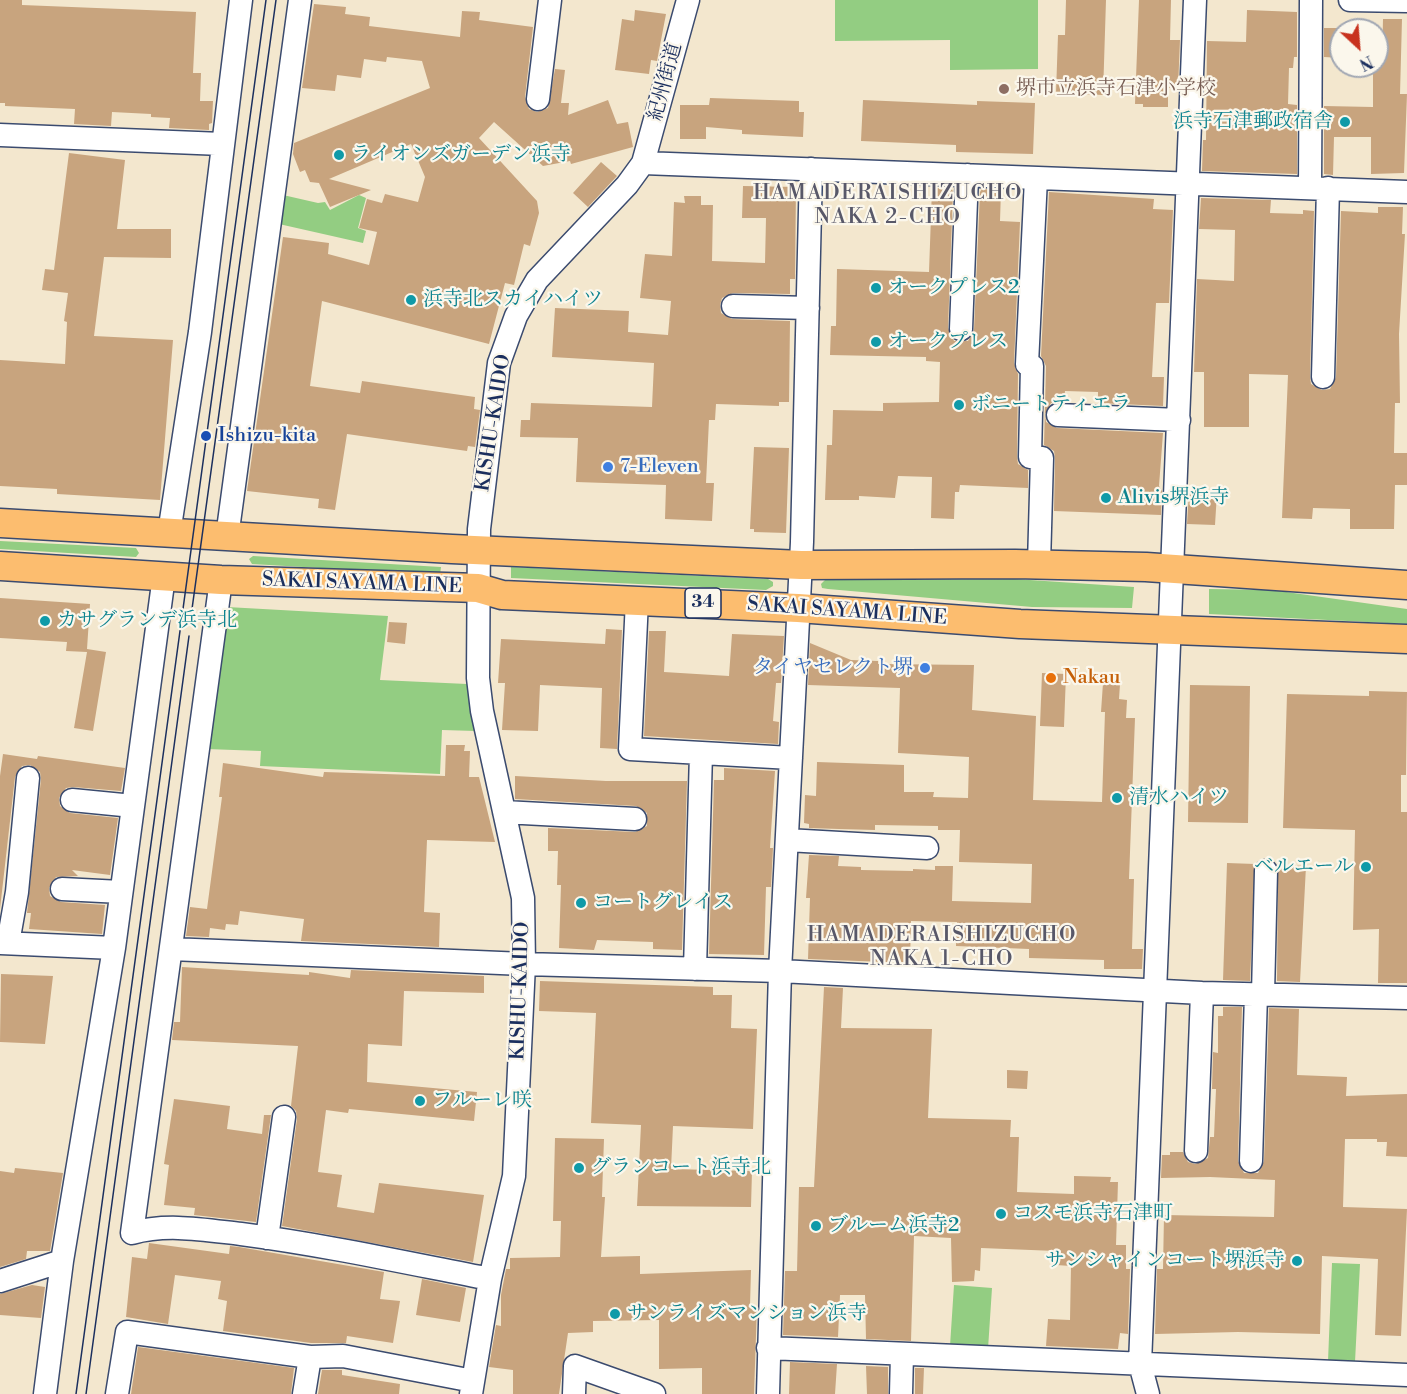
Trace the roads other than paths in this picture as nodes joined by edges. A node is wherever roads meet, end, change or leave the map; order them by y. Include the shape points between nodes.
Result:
1 (241, 0) edge
2 (300, 0) edge
3 (550, 0) edge
4 (688, 0) edge
5 (1195, 0) edge
6 (1311, 0) edge
7 (1350, 0) edge
8 (1407, 1) edge
9 (538, 99) dead end
10 (0, 135) edge
11 (222, 144) junction
12 (643, 164) junction
13 (811, 170) junction
14 (967, 175) junction
15 (1036, 178) junction
16 (1187, 184) junction
17 (1319, 188) junction
18 (1407, 192) edge
19 (733, 306) dead end
20 (808, 308) junction
21 (961, 328) dead end
22 (1323, 377) dead end
23 (1058, 416) dead end
24 (1179, 420) junction
25 (0, 524) edge
26 (169, 533) junction
27 (227, 537) junction
28 (478, 550) junction
29 (1039, 564) junction
30 (801, 565) junction
31 (0, 566) edge
32 (1173, 569) junction
33 (164, 576) junction
34 (221, 580) junction
35 (1407, 585) edge
36 (478, 588) junction
37 (637, 600) junction
38 (798, 608) junction
39 (1170, 630) junction
40 (1407, 639) edge
41 (701, 753) junction
42 (791, 758) junction
43 (28, 777) dead end
44 (72, 800) dead end
45 (133, 806) junction
46 (504, 812) junction
47 (635, 819) dead end
48 (787, 840) junction
49 (927, 848) dead end
50 (1266, 871) dead end
51 (62, 890) dead end
52 (121, 892) junction
53 (4, 943) edge
54 (114, 948) junction
55 (171, 949) junction
56 (524, 964) junction
57 (695, 969) junction
58 (780, 971) junction
59 (1153, 990) junction
60 (1202, 993) junction
61 (1259, 994) junction
62 (1407, 998) edge
63 (284, 1117) dead end
64 (1196, 1151) dead end
65 (1251, 1161) dead end
66 (267, 1238) junction
67 (62, 1261) junction
68 (490, 1279) junction
69 (0, 1281) edge
70 (768, 1348) junction
71 (902, 1354) junction
72 (310, 1358) junction
73 (1140, 1364) junction
74 (1407, 1376) edge
75 (472, 1388) edge
76 (630, 1390) edge
77 (45, 1394) edge
78 (117, 1394) edge
79 (304, 1394) edge
80 (574, 1394) edge
81 (654, 1394) edge
82 (768, 1394) edge
83 (901, 1394) edge
84 (1148, 1394) edge

1 - 11 street
2 - 27 street
3 - 9 street
4 - 12 street, 紀州街道
5 - 16 street
6 - 17 street
7 - 8 street
10 - 11 street
11 - 26 street via 200,332
12 - 13 street
12 - 28 street, KISHU-KAIDO via 537,280 516,316 500,363
13 - 14 street
13 - 20 street
14 - 15 street
14 - 21 street
15 - 16 street
15 - 29 street via 1027,364 1032,366 1030,457 1042,458
16 - 17 street
16 - 24 street
17 - 18 street
17 - 22 street
19 - 20 street
20 - 30 street
23 - 24 street
24 - 32 street
25 - 26 main road, SAKAI SAYAMA LINE / 34
26 - 27 main road, SAKAI SAYAMA LINE / 34
27 - 28 main road, SAKAI SAYAMA LINE / 34
28 - 30 main road, SAKAI SAYAMA LINE / 34
28 - 36 street
29 - 30 main road, SAKAI SAYAMA LINE / 34
29 - 32 main road, SAKAI SAYAMA LINE / 34
30 - 38 street
31 - 33 main road, SAKAI SAYAMA LINE / 34
32 - 35 main road, SAKAI SAYAMA LINE / 34
32 - 39 street
33 - 34 main road, SAKAI SAYAMA LINE / 34
33 - 45 street
34 - 36 main road, SAKAI SAYAMA LINE / 34
34 - 55 street
36 - 37 main road, SAKAI SAYAMA LINE / 34 via 502,595
36 - 46 street, KISHU-KAIDO via 478,678
37 - 38 main road, SAKAI SAYAMA LINE / 34
37 - 41 street via 630,749
38 - 39 main road, SAKAI SAYAMA LINE / 34
38 - 42 street
39 - 40 main road, SAKAI SAYAMA LINE / 34
39 - 59 street
41 - 42 street
41 - 57 street
42 - 48 street
43 - 53 street via 17,892
44 - 45 street
45 - 52 street
46 - 47 street
46 - 56 street, KISHU-KAIDO via 523,898
48 - 49 street
48 - 58 street
50 - 61 street
51 - 52 street
52 - 54 street
53 - 54 street
54 - 67 street
55 - 56 street
55 - 66 street via 132,1233 150,1228 202,1229
56 - 57 street
56 - 68 street, KISHU-KAIDO via 514,1176
57 - 58 street
58 - 59 street
58 - 70 street
59 - 60 street
59 - 73 street
60 - 61 street
60 - 64 street
61 - 62 street
61 - 65 street
63 - 66 street
66 - 68 street
67 - 69 street
67 - 77 street
68 - 75 street, KISHU-KAIDO
70 - 71 street
70 - 82 street
71 - 73 street
71 - 83 street
72 - 75 street via 343,1356
72 - 78 street via 127,1332
72 - 79 street
73 - 74 street
73 - 84 street
76 - 80 street via 575,1366
76 - 81 street

